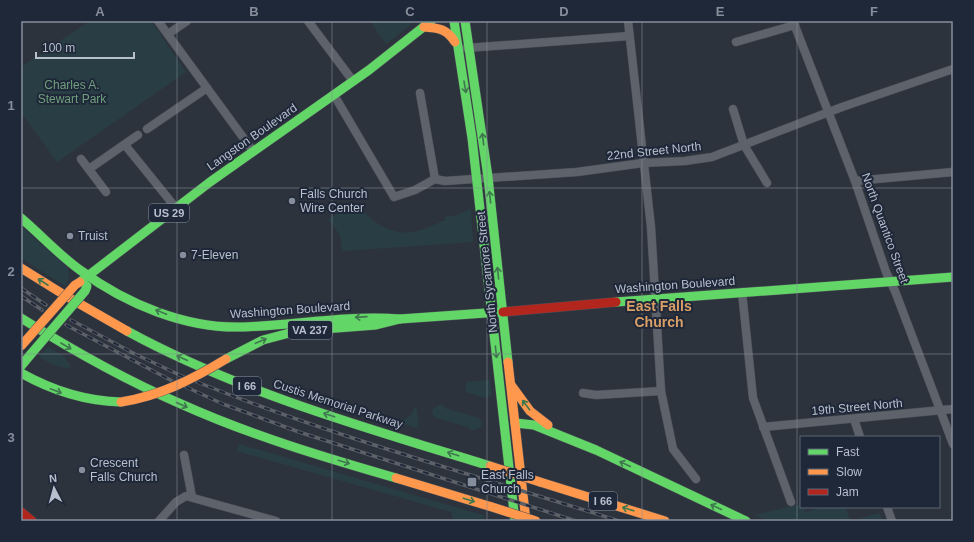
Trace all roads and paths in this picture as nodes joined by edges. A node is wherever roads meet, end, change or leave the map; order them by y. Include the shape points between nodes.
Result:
1 (158, 21) edge
2 (187, 21) edge
3 (308, 21) edge
4 (454, 21) edge
5 (465, 21) edge
6 (628, 21) edge
7 (794, 23) edge
8 (428, 24) edge
9 (168, 34) junction
10 (629, 36) junction
11 (736, 42) dead end
12 (469, 47) junction
13 (459, 48) junction
14 (953, 70) edge
15 (353, 81) junction
16 (207, 88) junction
17 (420, 93) dead end
18 (334, 95) junction
19 (733, 109) dead end
20 (828, 113) junction
21 (147, 129) dead end
22 (138, 135) dead end
23 (125, 144) junction
24 (744, 145) junction
25 (253, 151) junction
26 (80, 159) dead end
27 (643, 163) junction
28 (88, 169) junction
29 (953, 172) edge
30 (477, 178) junction
31 (488, 178) junction
32 (435, 179) junction
33 (854, 180) junction
34 (768, 183) dead end
35 (106, 192) dead end
36 (176, 208) junction
37 (21, 218) edge
38 (21, 268) edge
39 (90, 276) junction
40 (953, 278) edge
41 (890, 282) junction
42 (83, 284) junction
43 (742, 292) junction
44 (654, 299) junction
45 (503, 312) junction
46 (492, 313) junction
47 (21, 318) edge
48 (400, 320) junction
49 (21, 346) edge
50 (21, 366) edge
51 (21, 373) edge
52 (511, 385) junction
53 (661, 391) junction
54 (583, 393) dead end
55 (953, 410) edge
56 (940, 412) junction
57 (854, 419) junction
58 (504, 422) junction
59 (515, 423) junction
60 (763, 427) junction
61 (860, 436) edge
62 (580, 444) junction
63 (953, 444) edge
64 (184, 455) dead end
65 (696, 479) dead end
66 (192, 497) junction
67 (791, 502) dead end
68 (887, 508) edge
69 (241, 511) junction
70 (21, 512) edge
71 (32, 521) edge
72 (159, 521) edge
73 (243, 521) edge
74 (276, 521) edge
75 (515, 521) edge
76 (526, 521) edge
77 (536, 521) edge
78 (665, 521) edge
79 (746, 521) edge
80 (892, 521) edge

1 - 9 street
2 - 9 street
3 - 15 street
4 - 13 main road, North Sycamore Street
5 - 12 main road, North Sycamore Street
6 - 10 street
7 - 11 street
7 - 20 street, North Quantico Street
8 - 13 main road via 446,29
8 - 15 main road, Langston Boulevard / US 29
9 - 16 street
10 - 12 street
10 - 27 street
12 - 13 street
31 -> 12 main road, North Sycamore Street
13 -> 30 main road, North Sycamore Street
14 - 20 street, 22nd Street North
15 - 18 main road, Langston Boulevard / US 29
16 - 21 street
16 - 25 street
17 - 32 street
18 - 25 main road, Langston Boulevard / US 29
18 - 32 street via 394,197
19 - 24 street
20 - 24 street, 22nd Street North
20 - 33 street, North Quantico Street
22 - 23 street
23 - 28 street
23 - 36 street
24 - 27 street, 22nd Street North via 712,157
24 - 34 street
25 - 36 main road, Langston Boulevard / US 29
26 - 28 street
27 - 31 street, 22nd Street North via 577,172
27 - 44 street via 651,227
28 - 35 street
29 - 33 street
30 - 31 street, 22nd Street North
30 - 32 street, 22nd Street North via 445,181
30 - 46 main road, North Sycamore Street
45 -> 31 main road, North Sycamore Street
33 - 41 street, North Quantico Street
36 - 39 main road, Langston Boulevard / US 29
37 - 39 main road, Washington Boulevard
78 -> 38 main road, Custis Memorial Parkway / I 66, bridge via 292,403 205,369 98,315
39 - 42 main road, Langston Boulevard / US 29
48 -> 39 main road, Washington Boulevard / VA 237 via 375,316 242,327 212,326 162,313
40 - 41 main road, Washington Boulevard / VA 237
41 - 43 main road, Washington Boulevard / VA 237
41 - 56 street, North Quantico Street
42 - 49 main road, Langston Boulevard / US 29, bridge via 74,285
42 - 50 main road, Langston Boulevard / US 29, bridge via 85,291
43 - 44 main road, Washington Boulevard / VA 237
43 - 60 street via 751,388
44 - 45 main road, Washington Boulevard / VA 237
44 - 53 street
45 - 46 main road, Washington Boulevard / VA 237
45 - 52 main road, North Sycamore Street
46 - 48 main road, Washington Boulevard / VA 237
46 -> 58 main road, North Sycamore Street
47 -> 77 main road, bridge via 113,372 206,415 278,441
51 -> 48 main road, Washington Boulevard / VA 237, bridge via 49,388 72,396 98,402 121,402 169,391 263,340 288,333 376,325
52 - 59 main road, North Sycamore Street
62 -> 52 main road via 537,418
53 - 54 street via 596,395
53 - 65 street via 673,449
55 - 56 street, 19th Street North
56 - 57 street, 19th Street North
56 - 63 street, North Quantico Street
57 - 60 street, 19th Street North
57 - 61 street
58 - 59 main road
58 - 75 main road, North Sycamore Street
59 - 62 main road via 534,425
59 - 76 main road, North Sycamore Street
60 - 67 street
79 -> 62 main road
64 - 66 street
66 - 69 street
66 - 72 street via 180,499
68 - 80 street
69 - 73 street
69 - 74 street
70 - 71 main road

